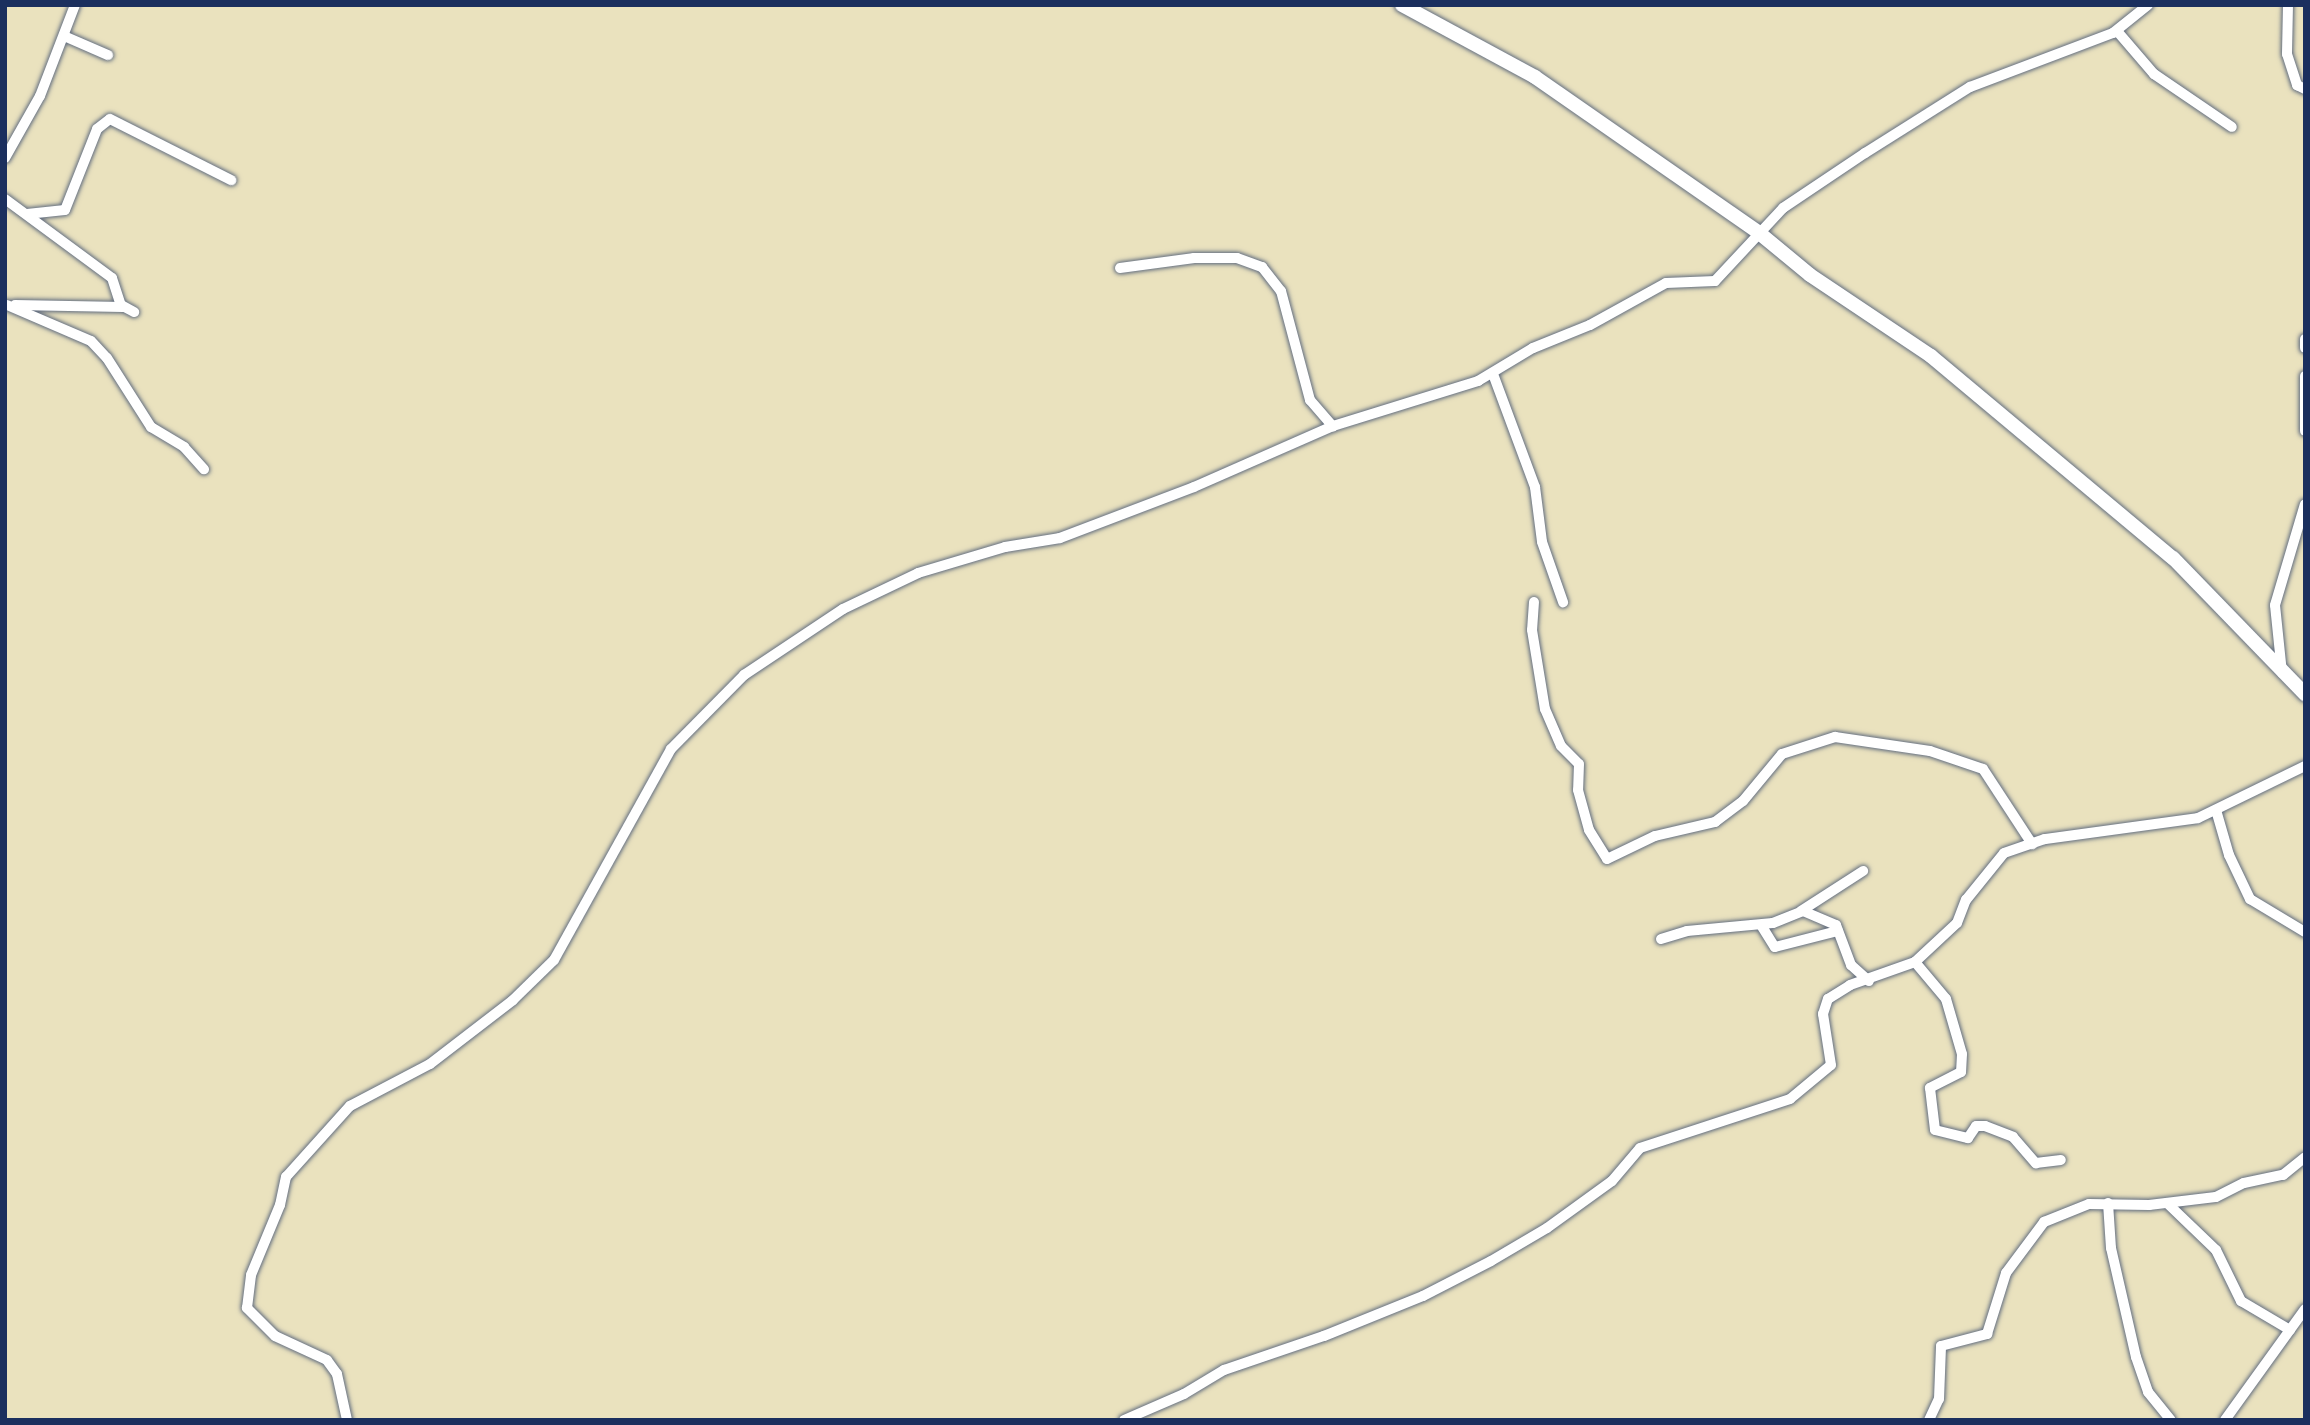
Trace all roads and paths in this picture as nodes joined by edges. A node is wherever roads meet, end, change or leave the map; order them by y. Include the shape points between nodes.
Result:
1 (75, 5) edge
2 (1402, 5) edge
3 (2148, 5) edge
4 (2288, 5) edge
5 (2117, 31) junction
6 (64, 36) junction
7 (108, 55) dead end
8 (2305, 89) edge
9 (2232, 127) dead end
10 (5, 158) edge
11 (231, 180) dead end
12 (5, 199) edge
13 (27, 214) junction
14 (1758, 232) junction
15 (1120, 268) dead end
16 (6, 304) edge
17 (2305, 339) edge
18 (2305, 348) edge
19 (1493, 374) junction
20 (2305, 376) edge
21 (1333, 426) junction
22 (2305, 430) edge
23 (204, 469) dead end
24 (2305, 504) edge
25 (1534, 602) dead end
26 (1563, 602) dead end
27 (2282, 673) junction
28 (2305, 694) edge
29 (2305, 766) edge
30 (2216, 810) junction
31 (2032, 844) junction
32 (1863, 871) dead end
33 (1801, 911) junction
34 (1761, 925) junction
35 (1838, 930) junction
36 (2305, 932) edge
37 (1661, 939) dead end
38 (1914, 962) junction
39 (1869, 981) junction
40 (2305, 1157) edge
41 (2061, 1160) dead end
42 (2108, 1203) junction
43 (2167, 1203) junction
44 (2305, 1309) edge
45 (2290, 1330) junction
46 (347, 1420) edge
47 (1124, 1420) edge
48 (1929, 1420) edge
49 (2171, 1420) edge
50 (2225, 1420) edge

1 - 6 street
2 - 14 main road via 1535,77
3 - 5 street
4 - 8 street via 2287,54 2297,85
5 - 9 street via 2154,74
5 - 14 street via 1970,87 1807,191
6 - 7 street
6 - 10 street via 40,96
11 - 13 street via 110,119 97,129 65,210
12 - 13 street
13 - 16 street via 112,278 128,310
14 - 19 street via 1715,281 1666,283 1590,325 1533,348
14 - 27 main road via 1810,275 1938,362 2146,534
15 - 21 street via 1194,258 1237,258 1262,267 1280,291 1310,400
16 - 23 street via 91,341 151,427 184,447
17 - 18 street
19 - 21 street
19 - 26 street via 1531,475 1542,542
20 - 22 street
21 - 46 street via 1194,487 1060,538 960,558 893,584 843,608 766,658 702,715 671,749 638,802 554,960 513,1000 476,1024 430,1065 349,1106 286,1177 280,1205 251,1275 247,1308 275,1336 327,1360 343,1394
24 - 27 street via 2275,605
25 - 31 street via 1532,630 1545,709 1561,746 1579,764 1578,790 1588,830 1606,859 1655,836 1715,822 1743,801 1782,754 1835,737 1930,751 1983,769
27 - 28 main road
29 - 30 street
30 - 31 street via 2178,823
30 - 36 street via 2229,855 2250,899
31 - 38 street via 2000,855 1966,900 1957,923
32 - 33 street
33 - 34 street
33 - 35 street via 1829,921
34 - 35 street via 1775,947
34 - 37 street via 1687,931
35 - 39 street via 1851,965
38 - 39 street
38 - 41 street via 1946,999 1962,1054 1961,1072 1930,1088 1936,1130 1968,1138 1976,1126 1985,1126 2013,1137 2036,1163
39 - 47 street via 1850,985 1828,999 1823,1014 1832,1063 1790,1099 1640,1149 1612,1181 1492,1261 1404,1304 1224,1370 1184,1394
40 - 43 street via 2280,1176 2244,1183 2216,1197
42 - 43 street
42 - 48 street via 2066,1210 2044,1223 2006,1273 1987,1334 1941,1346 1939,1399
42 - 49 street via 2111,1248 2136,1357 2148,1392
43 - 45 street via 2216,1250 2241,1301
44 - 45 street
45 - 50 street

